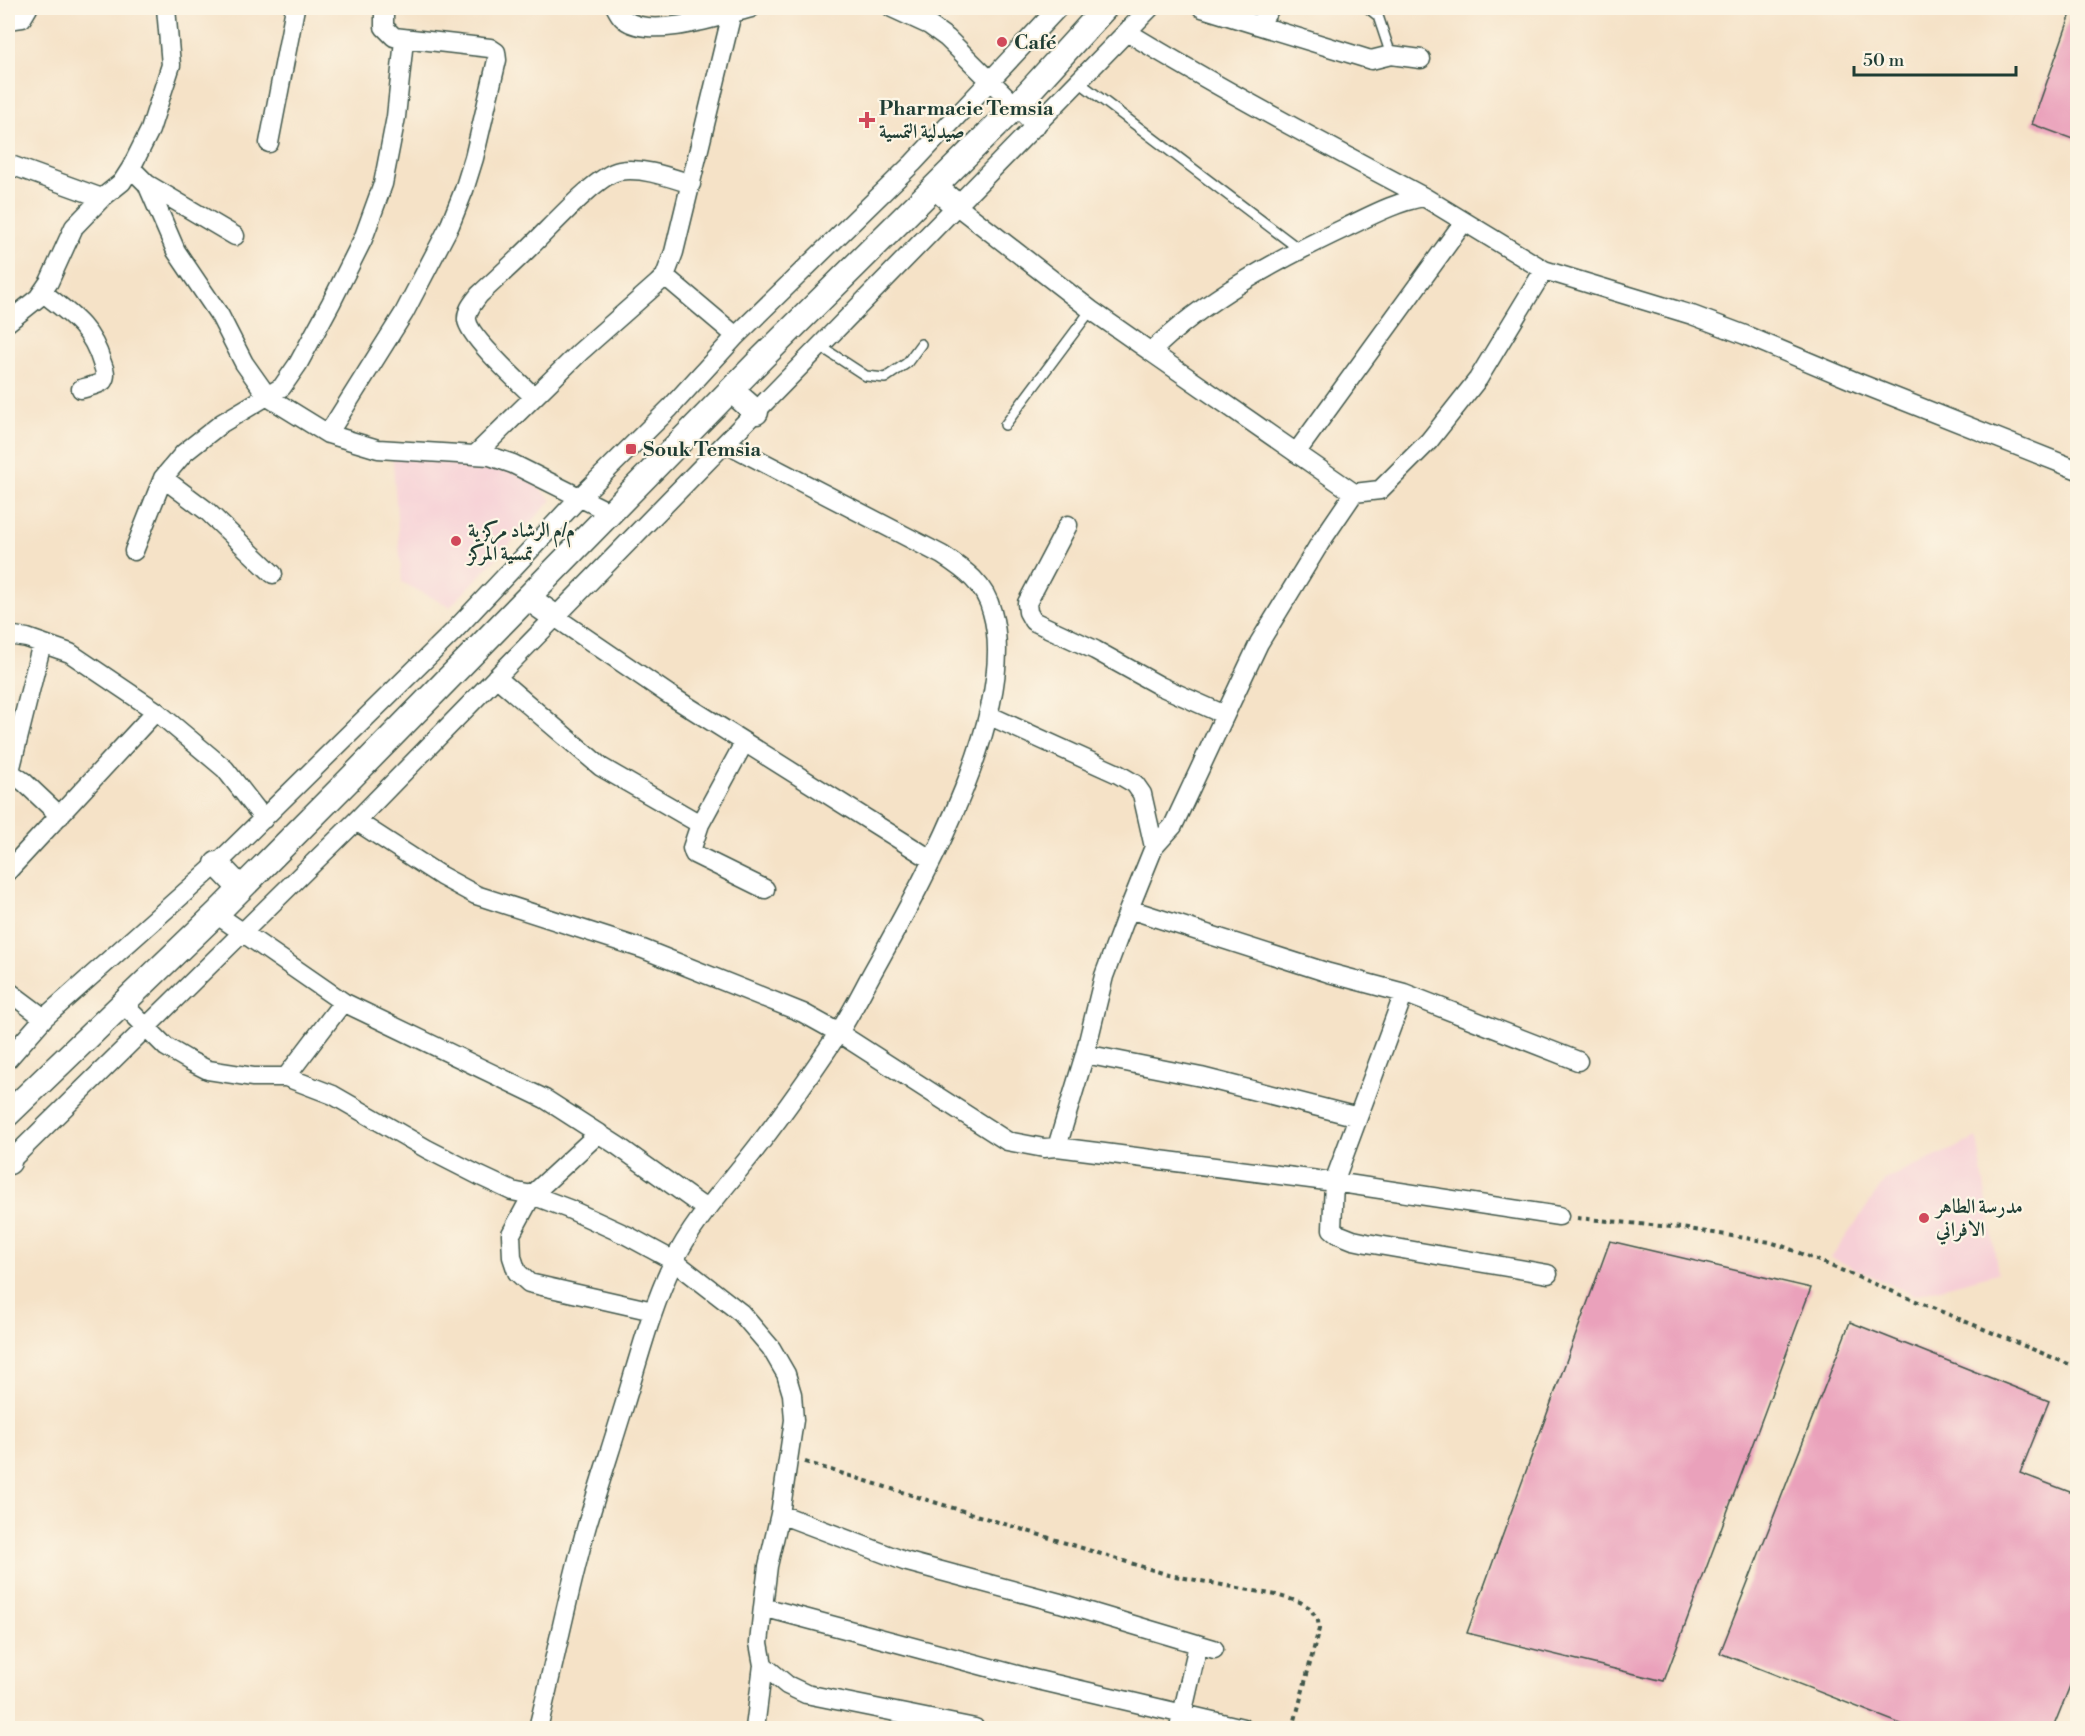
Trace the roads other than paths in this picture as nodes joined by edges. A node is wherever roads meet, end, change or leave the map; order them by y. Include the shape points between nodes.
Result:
1 (28, 8) edge
2 (166, 8) edge
3 (295, 8) edge
4 (384, 8) edge
5 (616, 8) edge
6 (750, 8) edge
7 (892, 8) edge
8 (1058, 8) edge
9 (1106, 8) edge
10 (1150, 8) edge
11 (1202, 8) edge
12 (1270, 8) edge
13 (1368, 8) edge
14 (732, 13) junction
15 (8, 20) edge
16 (1259, 25) junction
17 (1127, 32) junction
18 (404, 40) junction
19 (1391, 54) junction
20 (1421, 59) dead end
21 (991, 80) junction
22 (1079, 82) junction
23 (1016, 106) junction
24 (1035, 126) junction
25 (270, 143) dead end
26 (8, 164) edge
27 (131, 168) junction
28 (147, 184) junction
29 (691, 184) junction
30 (935, 187) junction
31 (1424, 197) junction
32 (102, 198) junction
33 (957, 206) junction
34 (1463, 222) junction
35 (235, 236) dead end
36 (1299, 249) junction
37 (1544, 270) junction
38 (664, 276) junction
39 (42, 292) junction
40 (1091, 310) junction
41 (8, 322) edge
42 (736, 336) junction
43 (921, 344) dead end
44 (820, 346) junction
45 (1151, 352) junction
46 (81, 389) dead end
47 (731, 390) junction
48 (268, 396) junction
49 (534, 397) junction
50 (756, 412) junction
51 (1005, 425) dead end
52 (328, 434) junction
53 (726, 443) junction
54 (1296, 453) junction
55 (476, 454) junction
56 (2078, 470) edge
57 (163, 478) junction
58 (1354, 493) junction
59 (580, 497) junction
60 (610, 513) junction
61 (1068, 525) dead end
62 (134, 551) dead end
63 (273, 574) dead end
64 (528, 598) junction
65 (555, 617) junction
66 (8, 635) edge
67 (42, 643) junction
68 (496, 677) junction
69 (156, 711) junction
70 (988, 715) junction
71 (1225, 715) junction
72 (744, 743) junction
73 (9, 771) edge
74 (60, 816) junction
75 (264, 819) junction
76 (356, 820) junction
77 (700, 824) junction
78 (1154, 847) junction
79 (932, 860) junction
80 (217, 864) junction
81 (8, 872) edge
82 (241, 889) junction
83 (765, 889) dead end
84 (1129, 909) junction
85 (216, 914) junction
86 (241, 932) junction
87 (8, 991) edge
88 (1404, 993) junction
89 (343, 1002) junction
90 (123, 1004) junction
91 (44, 1018) junction
92 (146, 1028) junction
93 (839, 1032) junction
94 (1085, 1054) junction
95 (8, 1059) edge
96 (1578, 1061) dead end
97 (286, 1077) junction
98 (8, 1114) edge
99 (1358, 1116) junction
100 (599, 1133) junction
101 (1057, 1147) junction
102 (8, 1162) edge
103 (1334, 1182) junction
104 (532, 1195) junction
105 (706, 1209) junction
106 (1559, 1216) road end
107 (674, 1261) junction
108 (1548, 1274) dead end
109 (653, 1311) junction
110 (780, 1514) junction
111 (763, 1607) junction
112 (763, 1665) junction
113 (1180, 1721) edge
114 (538, 1728) edge
115 (755, 1728) edge
116 (975, 1728) edge
117 (1243, 1728) edge

1 - 15 street via 22,18
2 - 27 street via 171,65 150,130
3 - 25 street
4 - 18 street via 387,32
5 - 14 street via 631,23 654,27
6 - 14 street
7 - 21 street via 947,38
8 - 21 street
9 - 23 main road
10 - 17 street
11 - 16 street
12 - 16 street
13 - 19 lane via 1378,16
14 - 29 street
16 - 19 street via 1371,60
17 - 22 street
17 - 31 street via 1268,114
18 - 48 street via 396,117 374,213 298,364 282,387
18 - 52 street via 490,48 497,60 474,158 450,225 404,313
19 - 20 street
21 - 23 street
21 - 42 street via 914,163
22 - 24 street
22 - 36 lane
23 - 24 street
23 - 30 main road
24 - 33 street
26 - 32 street
27 - 28 street
27 - 32 street via 122,182
28 - 35 street
28 - 48 street via 176,251
29 - 38 street
29 - 49 street via 655,174 617,171 584,195 479,295 467,315 469,327
30 - 33 main road
30 - 47 main road
31 - 34 street
31 - 36 street via 1390,206
32 - 39 street via 74,227
33 - 40 street
33 - 44 street
34 - 37 street
34 - 54 street
36 - 45 street via 1174,329
37 - 56 street via 1692,315
37 - 58 street via 1478,379 1429,441 1380,490
38 - 42 street
38 - 49 street
39 - 41 street
39 - 46 street via 82,323 98,350 104,379
40 - 45 street
40 - 51 lane
42 - 59 street
43 - 44 lane via 907,363 885,378 866,376
44 - 50 street
45 - 54 street
47 - 50 main road
47 - 60 main road
48 - 52 street
48 - 57 street via 222,423 184,453
49 - 55 street
50 - 53 street
52 - 55 street via 378,449
53 - 65 street
53 - 70 street via 964,569 982,588 992,610 997,637 997,666
54 - 58 street
55 - 59 street via 513,464
57 - 62 street
57 - 63 street via 207,511
58 - 71 street via 1259,643
59 - 60 street
59 - 75 street via 453,632
60 - 64 main road
61 - 71 street via 1027,603 1033,621
64 - 65 main road
64 - 82 main road
65 - 68 street
65 - 72 street
66 - 67 street
67 - 69 street via 70,653
67 - 73 street
68 - 76 street
68 - 77 street via 601,767
69 - 74 street
69 - 75 street via 225,769
70 - 78 street via 1135,784 1146,806
70 - 79 street via 968,777
71 - 78 street via 1173,826
72 - 77 street
72 - 79 street
73 - 74 street
74 - 81 street
75 - 80 street
76 - 86 street
76 - 93 street via 476,895 643,949 803,1013
77 - 83 street via 692,848 694,854
78 - 84 street
79 - 93 street
80 - 82 main road
80 - 91 street
82 - 85 main road
84 - 88 street
84 - 94 street via 1104,976
85 - 86 street
85 - 90 main road
86 - 89 street
86 - 92 street
87 - 91 street
88 - 96 street
88 - 99 street
89 - 97 street
89 - 100 street via 545,1099
90 - 92 street
90 - 98 main road
91 - 95 street
92 - 97 street via 166,1047 208,1070
92 - 102 street
93 - 101 street via 1007,1141
93 - 105 street via 760,1143
94 - 99 street via 1201,1077
94 - 101 street
97 - 104 street via 333,1095 480,1176 512,1191
99 - 103 street
100 - 104 street
100 - 105 street
101 - 103 street
103 - 106 street
103 - 108 street via 1332,1229 1338,1234 1367,1243
104 - 107 street via 618,1231
104 - 109 street via 511,1234 517,1272 529,1282
105 - 107 street
107 - 109 street
107 - 110 street via 741,1313 771,1348 786,1374 794,1420
109 - 114 street via 587,1526
110 - 111 street
110 - 113 street via 904,1561 1206,1647
111 - 112 street via 759,1642
111 - 113 street
112 - 115 street
112 - 116 street via 787,1685 806,1694
113 - 117 street

